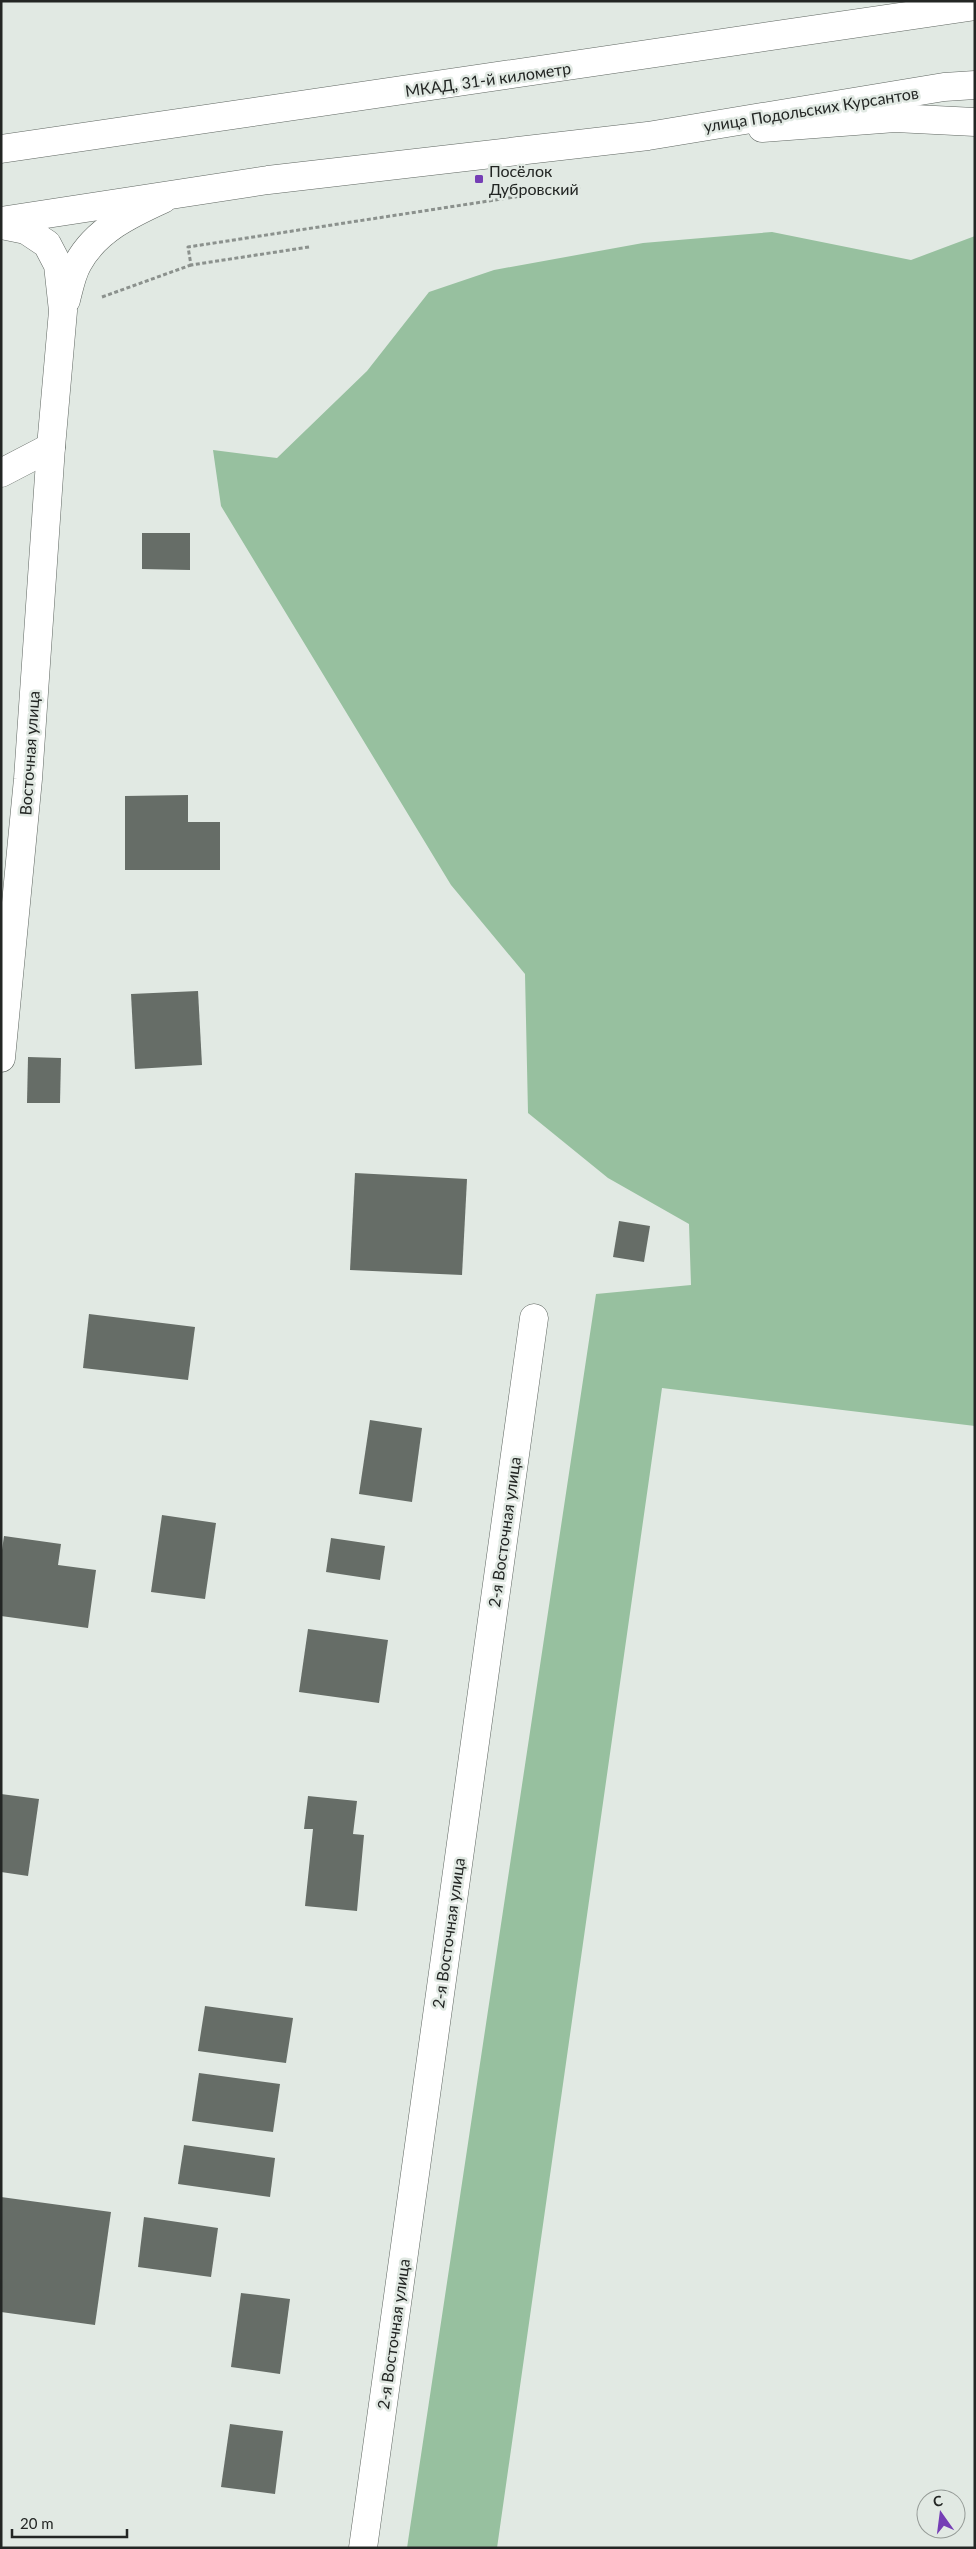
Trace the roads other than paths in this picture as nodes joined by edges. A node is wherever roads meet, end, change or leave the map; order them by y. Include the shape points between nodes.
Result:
1 (975, 6) edge
2 (975, 85) edge
3 (975, 122) edge
4 (648, 136) junction
5 (1, 149) edge
6 (173, 194) junction
7 (1, 221) edge
8 (1, 225) edge
9 (63, 311) junction
10 (51, 447) junction
11 (1, 473) edge
12 (1, 1058) edge
13 (534, 1318) dead end
14 (363, 2548) edge

1 - 5 main road, МКАД, 31-й километр
2 - 4 main road, улица Подольских Курсантов via 944,87
3 - 4 main road via 895,118
4 - 6 main road
6 - 7 main road
6 - 9 main road via 125,217 95,239 77,264
8 - 9 main road via 26,230 47,244 58,265
9 - 10 main road, Восточная улица
10 - 11 main road
10 - 12 main road, Восточная улица via 28,779
13 - 14 main road, 2-я Восточная улица

